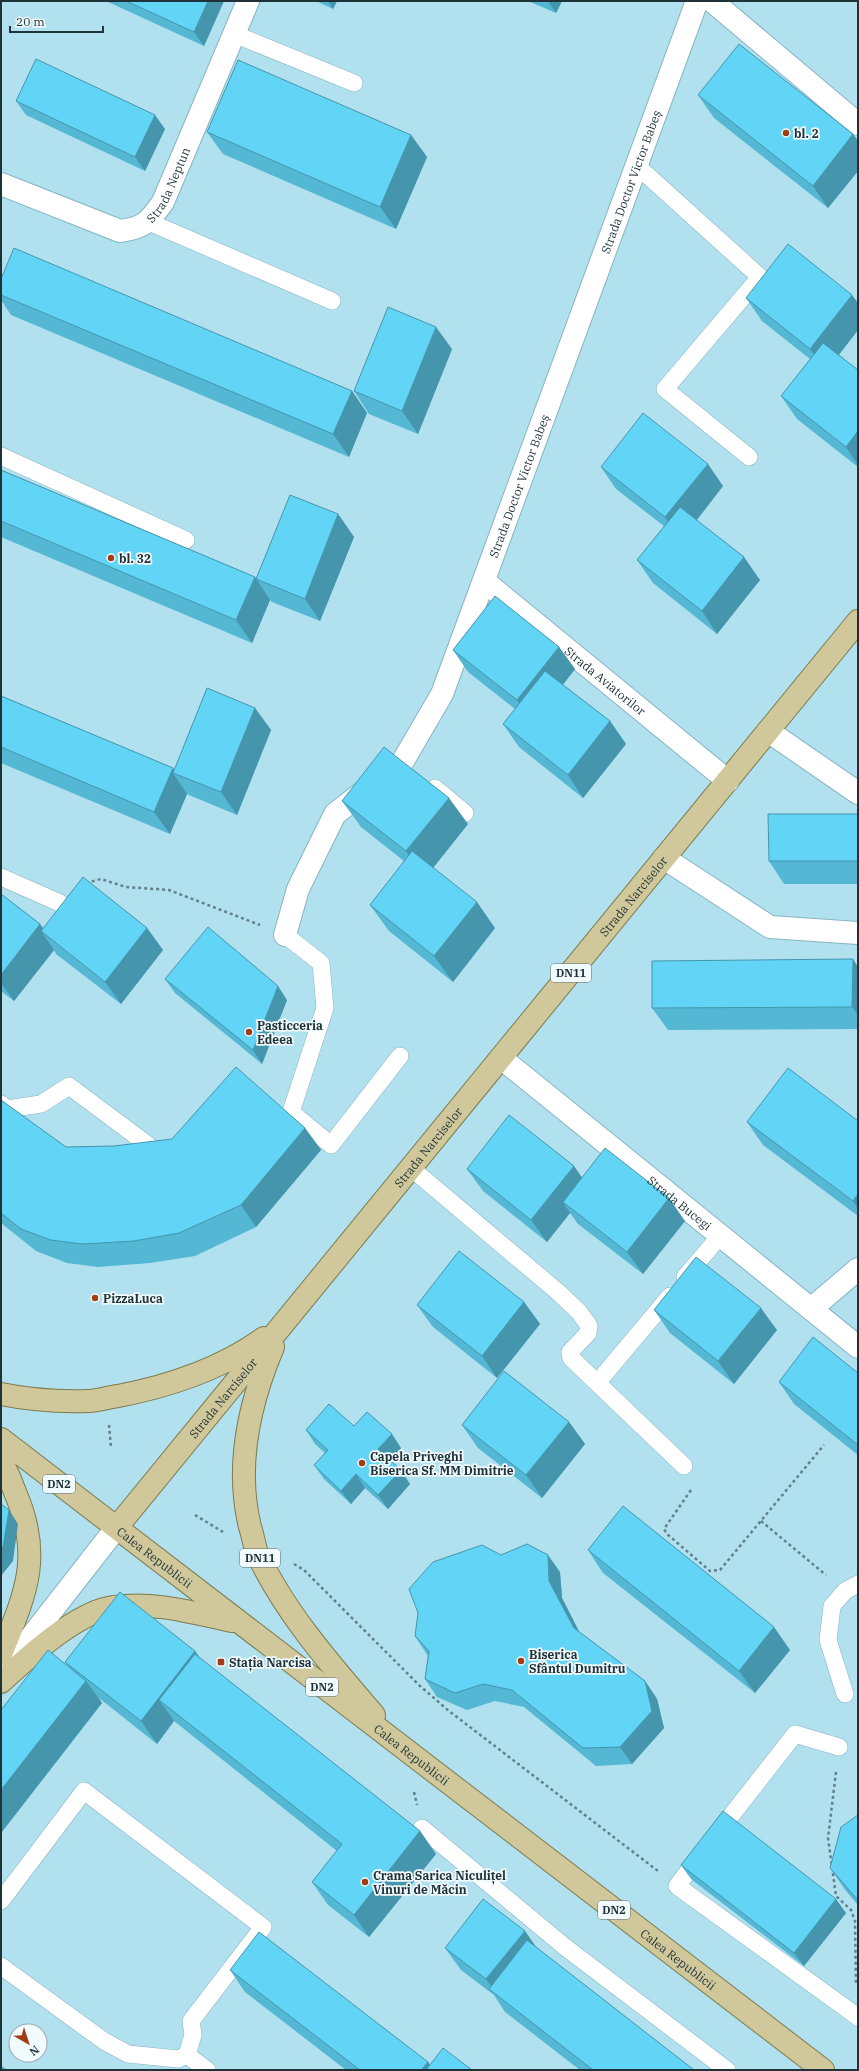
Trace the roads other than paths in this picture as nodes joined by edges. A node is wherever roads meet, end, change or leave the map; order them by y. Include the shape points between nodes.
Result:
1 (248, 1) edge
2 (697, 1) edge
3 (712, 1) edge
4 (234, 34) junction
5 (354, 83) dead end
6 (858, 124) edge
7 (636, 165) junction
8 (1, 184) edge
9 (149, 222) junction
10 (332, 301) dead end
11 (1, 456) edge
12 (749, 457) dead end
13 (186, 540) dead end
14 (484, 581) junction
15 (858, 621) edge
16 (768, 731) junction
17 (414, 771) junction
18 (728, 781) junction
19 (858, 793) edge
20 (465, 813) dead end
21 (664, 858) junction
22 (1, 877) edge
23 (60, 903) road end
24 (858, 933) edge
25 (285, 934) joint
26 (400, 1056) dead end
27 (501, 1058) junction
28 (1, 1104) edge
29 (148, 1145) edge
30 (411, 1168) junction
31 (720, 1236) junction
32 (858, 1269) edge
33 (811, 1309) junction
34 (283, 1324) junction
35 (858, 1347) edge
36 (597, 1383) junction
37 (1, 1394) edge
38 (1, 1439) edge
39 (1, 1461) edge
40 (684, 1466) road end
41 (117, 1527) junction
42 (851, 1587) edge
43 (239, 1623) junction
44 (1, 1654) edge
45 (1, 1675) edge
46 (1, 1682) edge
47 (845, 1694) dead end
48 (839, 1747) road end
49 (405, 1750) junction
50 (422, 1828) dead end
51 (1, 1901) edge
52 (1, 1966) edge
53 (858, 2016) edge
54 (187, 2055) junction
55 (207, 2070) edge
56 (727, 2070) edge
57 (823, 2070) edge

1 - 4 street, Strada Neptun
2 - 7 street, Strada Doctor Victor Babeș
3 - 6 street
4 - 5 lane
4 - 9 street, Strada Neptun via 162,202
7 - 12 lane via 760,277 665,390
7 - 14 street, Strada Doctor Victor Babeș
8 - 9 street, Strada Neptun via 120,231 135,229
9 - 10 lane
11 - 13 lane
14 - 17 street, Strada Doctor Victor Babeș
14 - 18 street, Strada Aviatorilor
15 - 16 main road, Strada Narciselor / DN11
16 - 18 main road, Strada Narciselor / DN11
16 - 19 street
17 - 20 lane
17 - 25 street, Strada Doctor Victor Babeș via 335,814 298,889
18 - 21 main road, Strada Narciselor / DN11
21 - 24 street via 770,927
21 - 27 main road, Strada Narciselor / DN11
22 - 23 lane
25 - 26 lane via 321,963 325,1008 291,1112 331,1145
27 - 30 main road, Strada Narciselor / DN11
27 - 31 street, Strada Bucegi
28 - 29 lane via 7,1109 41,1104 69,1086
30 - 34 main road, Strada Narciselor / DN11
30 - 36 lane via 558,1292 582,1316 589,1326 588,1333 570,1352 571,1358
31 - 33 street, Strada Bucegi
31 - 36 lane
32 - 33 street
33 - 35 street, Strada Bucegi
34 - 37 main road, DN11 via 247,1350 201,1373 150,1390 90,1401 30,1400
34 - 41 main road, Strada Narciselor / DN11
34 - 49 main road, DN11 via 260,1380 248,1424 244,1466 246,1510 257,1552 284,1602 336,1670
36 - 40 lane
38 - 41 main road, Calea Republicii / DN2
39 - 44 main road via 21,1506 29,1534 29,1573 22,1602
41 - 43 main road, Calea Republicii / DN2
41 - 45 street, Strada Narciselor
42 - 47 lane via 832,1606 828,1640
43 - 46 main road via 182,1610 146,1606 113,1607 83,1617 27,1658
43 - 49 main road, Calea Republicii / DN2
48 - 53 lane via 796,1734 677,1886
49 - 57 main road, Calea Republicii / DN2
50 - 56 lane via 565,1947
51 - 54 lane via 84,1791 263,1927 191,2021 193,2035
52 - 54 lane via 104,2042 128,2054 178,2059
54 - 55 lane

